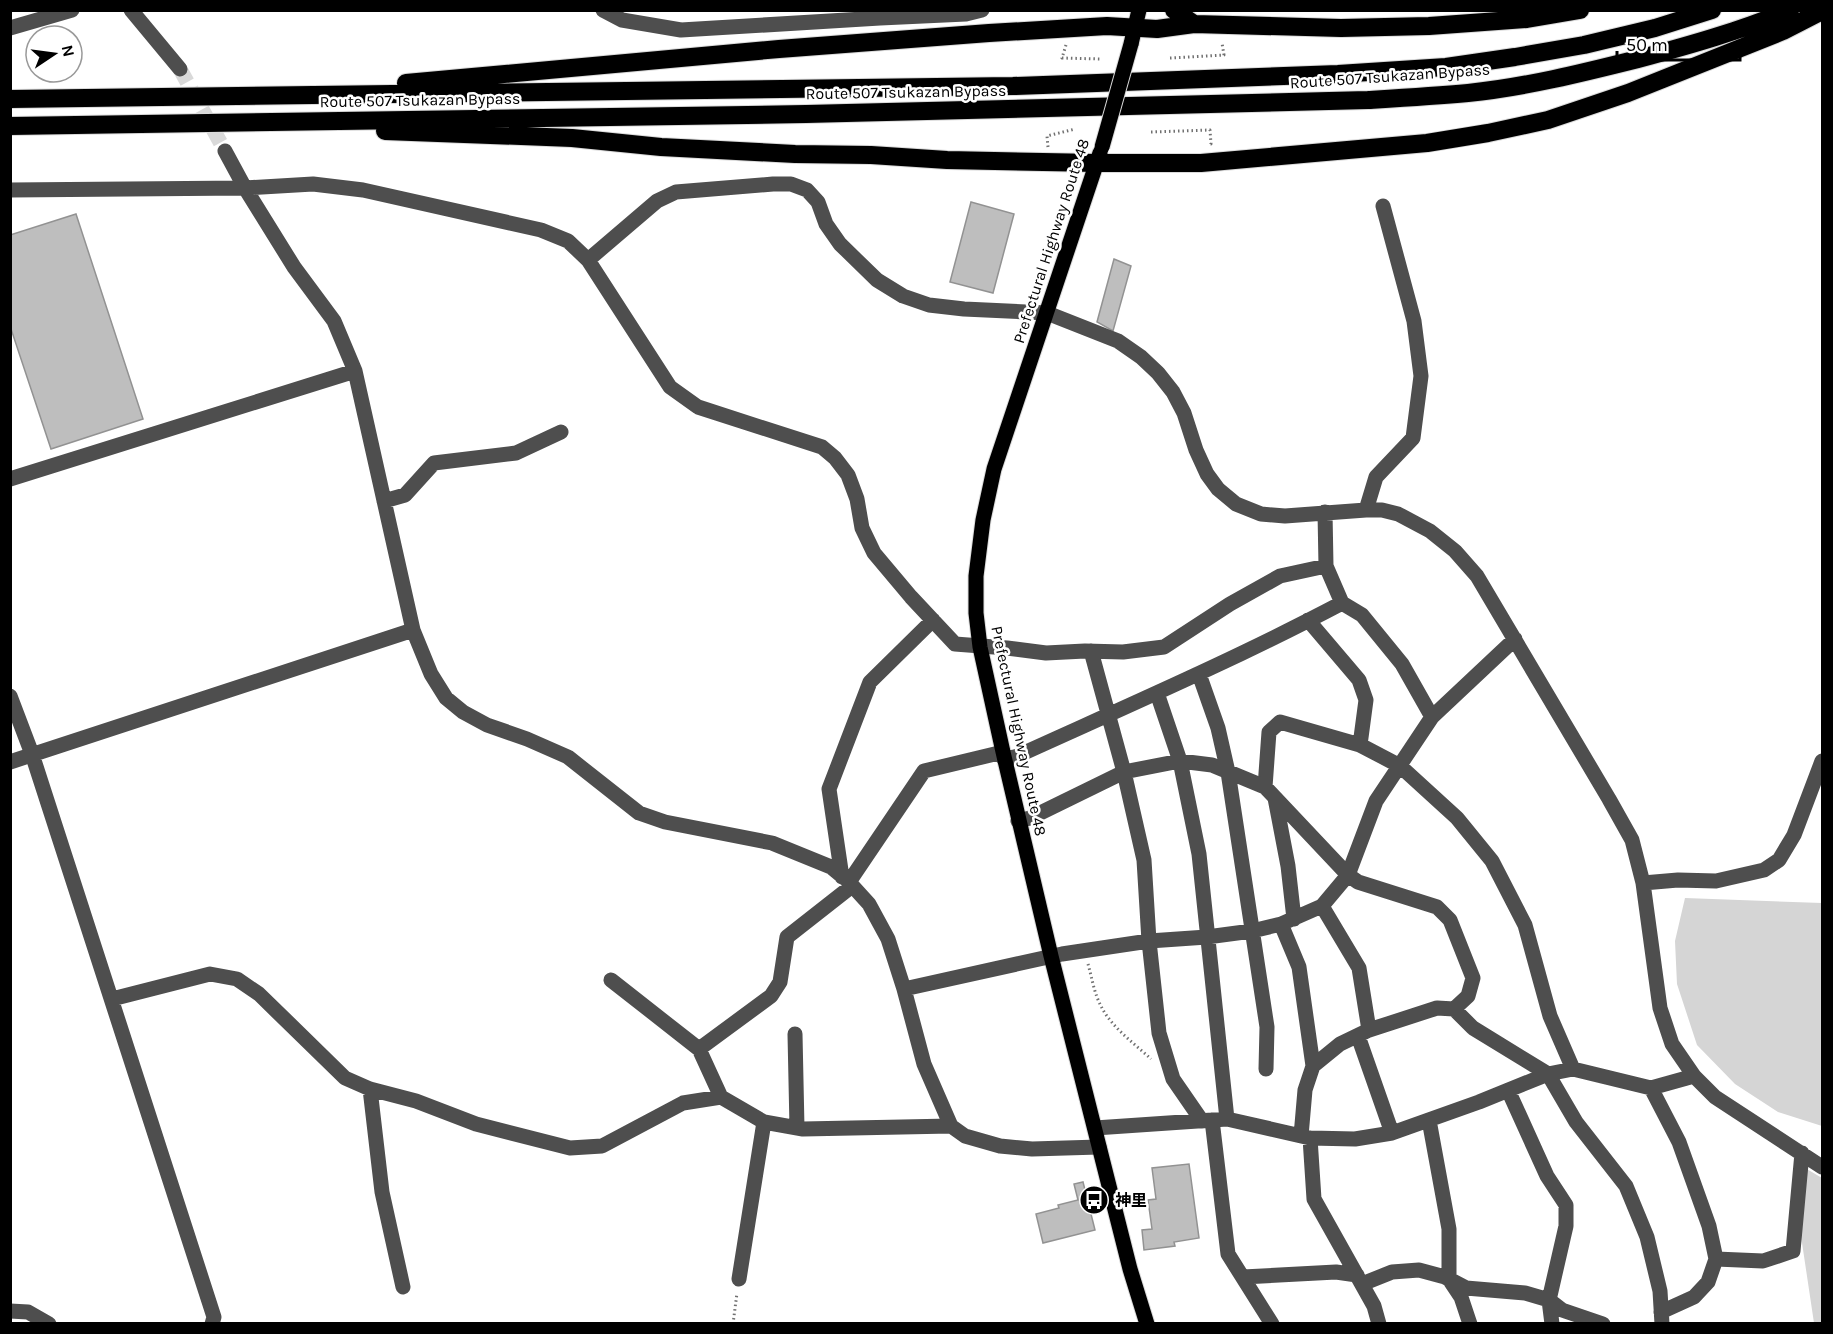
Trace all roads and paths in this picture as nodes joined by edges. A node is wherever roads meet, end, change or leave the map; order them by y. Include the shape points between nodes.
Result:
1 (72, 10) edge
2 (130, 10) edge
3 (603, 10) edge
4 (982, 10) edge
5 (1174, 10) edge
6 (1580, 10) edge
7 (1712, 10) edge
8 (1790, 10) edge
9 (1822, 12) edge
10 (881, 14) edge
11 (1194, 24) junction
12 (1135, 27) edge
13 (10, 28) edge
14 (1212, 43) dead end
15 (1076, 44) dead end
16 (1170, 58) dead end
17 (1100, 59) dead end
18 (180, 69) tunnel mouth
19 (237, 96) junction
20 (10, 99) edge
21 (237, 122) junction
22 (10, 126) edge
23 (1151, 132) dead end
24 (1200, 145) dead end
25 (225, 151) tunnel mouth
26 (1100, 155) junction
27 (245, 188) junction
28 (10, 190) edge
29 (1383, 206) dead end
30 (588, 260) junction
31 (1047, 313) junction
32 (355, 370) junction
33 (561, 432) dead end
34 (10, 479) edge
35 (384, 501) junction
36 (1366, 510) junction
37 (1325, 512) junction
38 (1326, 566) junction
39 (1342, 603) junction
40 (933, 620) junction
41 (1308, 620) junction
42 (413, 630) junction
43 (1515, 639) junction
44 (980, 647) junction
45 (1091, 651) junction
46 (1199, 674) junction
47 (1157, 693) junction
48 (10, 696) edge
49 (1108, 714) junction
50 (1432, 717) junction
51 (1360, 745) junction
52 (32, 754) junction
53 (1004, 755) junction
54 (1180, 761) junction
55 (1822, 761) edge
56 (10, 762) edge
57 (1400, 766) junction
58 (1124, 772) junction
59 (1228, 772) junction
60 (1270, 792) junction
61 (1018, 821) junction
62 (1348, 875) junction
63 (848, 882) junction
64 (1643, 883) junction
65 (1322, 906) junction
66 (1288, 922) junction
67 (1252, 931) junction
68 (1207, 937) junction
69 (1149, 941) junction
70 (1085, 951) junction
71 (1051, 956) junction
72 (610, 980) dead end
73 (904, 988) junction
74 (112, 999) junction
75 (1454, 1009) junction
76 (1364, 1033) junction
77 (795, 1034) dead end
78 (699, 1049) junction
79 (1313, 1066) junction
80 (1266, 1069) dead end
81 (1573, 1069) junction
82 (1548, 1074) junction
83 (1694, 1076) junction
84 (1173, 1079) junction
85 (1651, 1088) junction
86 (370, 1089) junction
87 (1508, 1090) junction
88 (721, 1097) junction
89 (1214, 1120) junction
90 (1429, 1120) junction
91 (764, 1122) junction
92 (951, 1126) junction
93 (797, 1128) junction
94 (1095, 1128) junction
95 (1392, 1133) junction
96 (1306, 1137) junction
97 (1099, 1147) junction
98 (1802, 1153) junction
99 (1822, 1167) edge
100 (1716, 1259) junction
101 (1243, 1277) junction
102 (739, 1279) joint
103 (1449, 1279) junction
104 (1360, 1280) junction
105 (403, 1287) dead end
106 (1549, 1300) junction
107 (10, 1311) edge
108 (1661, 1318) edge
109 (49, 1323) edge
110 (212, 1323) edge
111 (732, 1323) edge
112 (1147, 1323) edge
113 (1272, 1323) edge
114 (1379, 1323) edge
115 (1470, 1323) edge
116 (1552, 1323) edge
117 (1603, 1323) edge

1 - 13 street
2 - 18 street
3 - 10 street via 622,20 681,30
4 - 10 street via 966,14
5 - 11 highway
6 - 11 highway via 1527,19 1429,26
7 - 19 highway, Route 507 Tsukazan Bypass via 1594,43 1515,57 1446,67 1338,74 1013,86
8 - 21 highway, Route 507 Tsukazan Bypass via 1733,33 1598,69 1469,93 1368,100 806,114
9 - 26 highway via 1628,93 1548,120 1488,133 1427,143 1201,163
11 - 12 highway via 1157,29
12 - 19 highway via 803,47
12 - 26 main road, Prefectural Highway Route 48, bridge
14 - 16 path via 1224,43 1224,56
15 - 17 path via 1065,45 1062,58
19 - 20 highway, Route 507 Tsukazan Bypass
21 - 22 highway, Route 507 Tsukazan Bypass
21 - 26 highway via 947,160
23 - 24 path via 1210,130 1211,144
25 - 27 street
26 - 31 main road, Prefectural Highway Route 48
27 - 28 street
27 - 30 street via 313,184 374,193 541,230 568,242
27 - 32 street via 294,267 334,321
29 - 36 street via 1414,321 1421,376 1413,438 1376,477
30 - 31 street via 657,201 676,192 791,184 807,190 818,202 826,224 840,244 877,280 903,296 929,305
30 - 40 street via 670,387 698,407 822,447 835,458 848,475 857,499 861,528 874,553
31 - 37 street via 1118,341 1158,373 1184,413 1207,474 1236,504 1261,514
31 - 44 main road, Prefectural Highway Route 48 via 994,469 982,520 976,576
32 - 34 street
32 - 35 street
33 - 35 street via 516,453 434,463 405,495
35 - 42 street
36 - 37 street
36 - 43 street via 1398,514 1430,531 1455,551 1477,576
37 - 38 street
38 - 39 street
38 - 45 street via 1280,576 1164,647
39 - 41 street
39 - 50 street via 1362,615 1402,664
40 - 44 street via 955,644
40 - 63 street via 870,682 829,789
41 - 46 street
41 - 51 street via 1359,680 1366,700
42 - 52 street
42 - 63 street via 431,675 446,698 463,712 568,757 639,813 665,822 772,843 831,867
43 - 50 street
43 - 64 street via 1632,840
44 - 45 street via 1046,653
44 - 53 main road, Prefectural Highway Route 48
45 - 49 street
46 - 47 street
46 - 59 street
47 - 49 street
47 - 54 street
48 - 52 street
49 - 53 street via 1015,757
49 - 58 street
50 - 57 street
51 - 57 street
51 - 60 street via 1280,722 1269,732
52 - 56 street
52 - 74 street
53 - 61 main road, Prefectural Highway Route 48
53 - 63 street via 924,771
54 - 58 street
54 - 59 street via 1212,765
54 - 68 street via 1199,854
55 - 64 street via 1794,835 1779,860 1764,870 1716,881
57 - 62 street via 1376,801
57 - 81 street via 1456,818 1491,861 1524,926 1550,1016
58 - 61 street
58 - 69 street via 1144,860
59 - 60 street
59 - 67 street
60 - 62 street
60 - 66 street via 1288,866
61 - 71 main road, Prefectural Highway Route 48
62 - 65 street
62 - 75 street via 1358,882 1437,907 1450,920 1473,978 1468,996
63 - 73 street via 869,904 888,939
63 - 78 street via 787,937 780,982 771,996
64 - 83 street via 1660,1008 1672,1044
65 - 66 street
65 - 76 street via 1359,968
66 - 67 street
66 - 79 street via 1299,967
67 - 68 street
67 - 80 street via 1267,1027
68 - 69 street
68 - 89 street
69 - 70 street
69 - 84 street via 1159,1033
70 - 71 street
70 - 84 path via 1101,1008
71 - 73 street
71 - 94 main road, Prefectural Highway Route 48
72 - 78 street
73 - 92 street via 924,1064
74 - 86 street via 210,974 237,979 259,994 345,1078
74 - 110 street via 214,1317
75 - 76 street via 1437,1008
75 - 82 street via 1473,1028
76 - 79 street via 1340,1044
76 - 95 street
77 - 93 street
78 - 88 street
79 - 96 street via 1305,1090
81 - 82 street
81 - 85 street
82 - 87 street
82 - 108 street via 1576,1122 1626,1186 1647,1237 1660,1291
83 - 85 street
83 - 98 street via 1715,1097
84 - 89 street
85 - 100 street via 1679,1142 1709,1226
86 - 88 street via 416,1101 476,1124 570,1148 602,1146 683,1103
86 - 105 street via 382,1192
87 - 90 street
87 - 106 street via 1547,1176 1566,1205 1566,1226
88 - 91 street
89 - 94 street
89 - 96 street
89 - 101 street via 1228,1254
90 - 95 street
90 - 103 street via 1449,1229
91 - 93 street
91 - 102 street
92 - 93 street
92 - 97 street via 965,1136 1000,1146
94 - 97 main road, Prefectural Highway Route 48
95 - 96 street via 1355,1139
96 - 104 street via 1314,1199
97 - 112 main road, Prefectural Highway Route 48
98 - 99 street
98 - 100 street via 1793,1251 1763,1261
100 - 108 street via 1708,1282 1694,1297
101 - 104 street via 1336,1272
101 - 113 street
102 - 111 path
103 - 104 street via 1419,1270
103 - 106 street via 1466,1288 1525,1293
103 - 115 street via 1461,1297
104 - 114 street
106 - 116 street
106 - 117 street via 1562,1311
107 - 109 street via 28,1312

